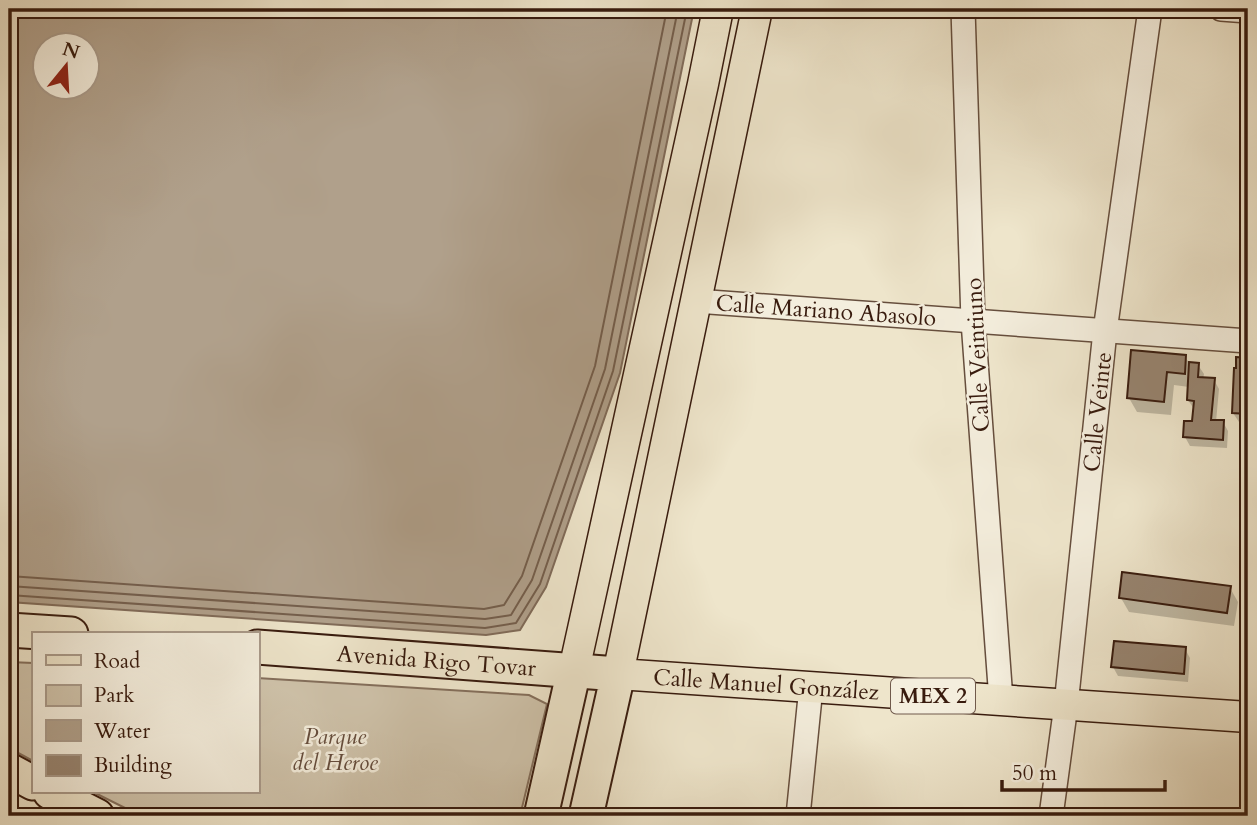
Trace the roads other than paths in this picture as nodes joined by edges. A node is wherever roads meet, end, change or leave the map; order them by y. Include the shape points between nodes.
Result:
1 (718, 9) edge
2 (757, 9) edge
3 (963, 9) edge
4 (1150, 9) edge
5 (1221, 9) edge
6 (1248, 11) edge
7 (696, 301) junction
8 (973, 321) junction
9 (1105, 331) junction
10 (1248, 341) edge
11 (9, 630) edge
12 (40, 632) edge
13 (259, 648) edge
14 (574, 670) junction
15 (618, 674) junction
16 (811, 687) junction
17 (1001, 700) junction
18 (1066, 705) junction
19 (1248, 717) edge
20 (9, 770) edge
21 (32, 782) edge
22 (54, 794) edge
23 (97, 816) edge
24 (541, 816) edge
25 (586, 816) edge
26 (798, 816) edge
27 (1051, 816) edge

1 - 14 main road
2 - 7 main road
3 - 8 street, Calle Veintiuno
4 - 9 street, Calle Veinte
5 - 6 street
7 - 8 street, Calle Mariano Abasolo
7 - 15 main road
8 - 9 street, Calle Mariano Abasolo
8 - 17 street, Calle Veintiuno
9 - 10 street, Calle Mariano Abasolo
9 - 18 street, Calle Veinte
11 - 12 highway
13 - 14 highway, Avenida Rigo Tovar / MEX 2
14 - 15 highway, Avenida Rigo Tovar / MEX 2
14 - 24 highway
15 - 16 main road, Calle Manuel González / MEX 2
15 - 25 highway
16 - 17 main road, Calle Manuel González / MEX 2
16 - 26 street
17 - 18 main road, Calle Manuel González / MEX 2
18 - 19 main road, Calle Manuel González / MEX 2
18 - 27 street, Calle Veinte
20 - 21 highway
22 - 23 highway

